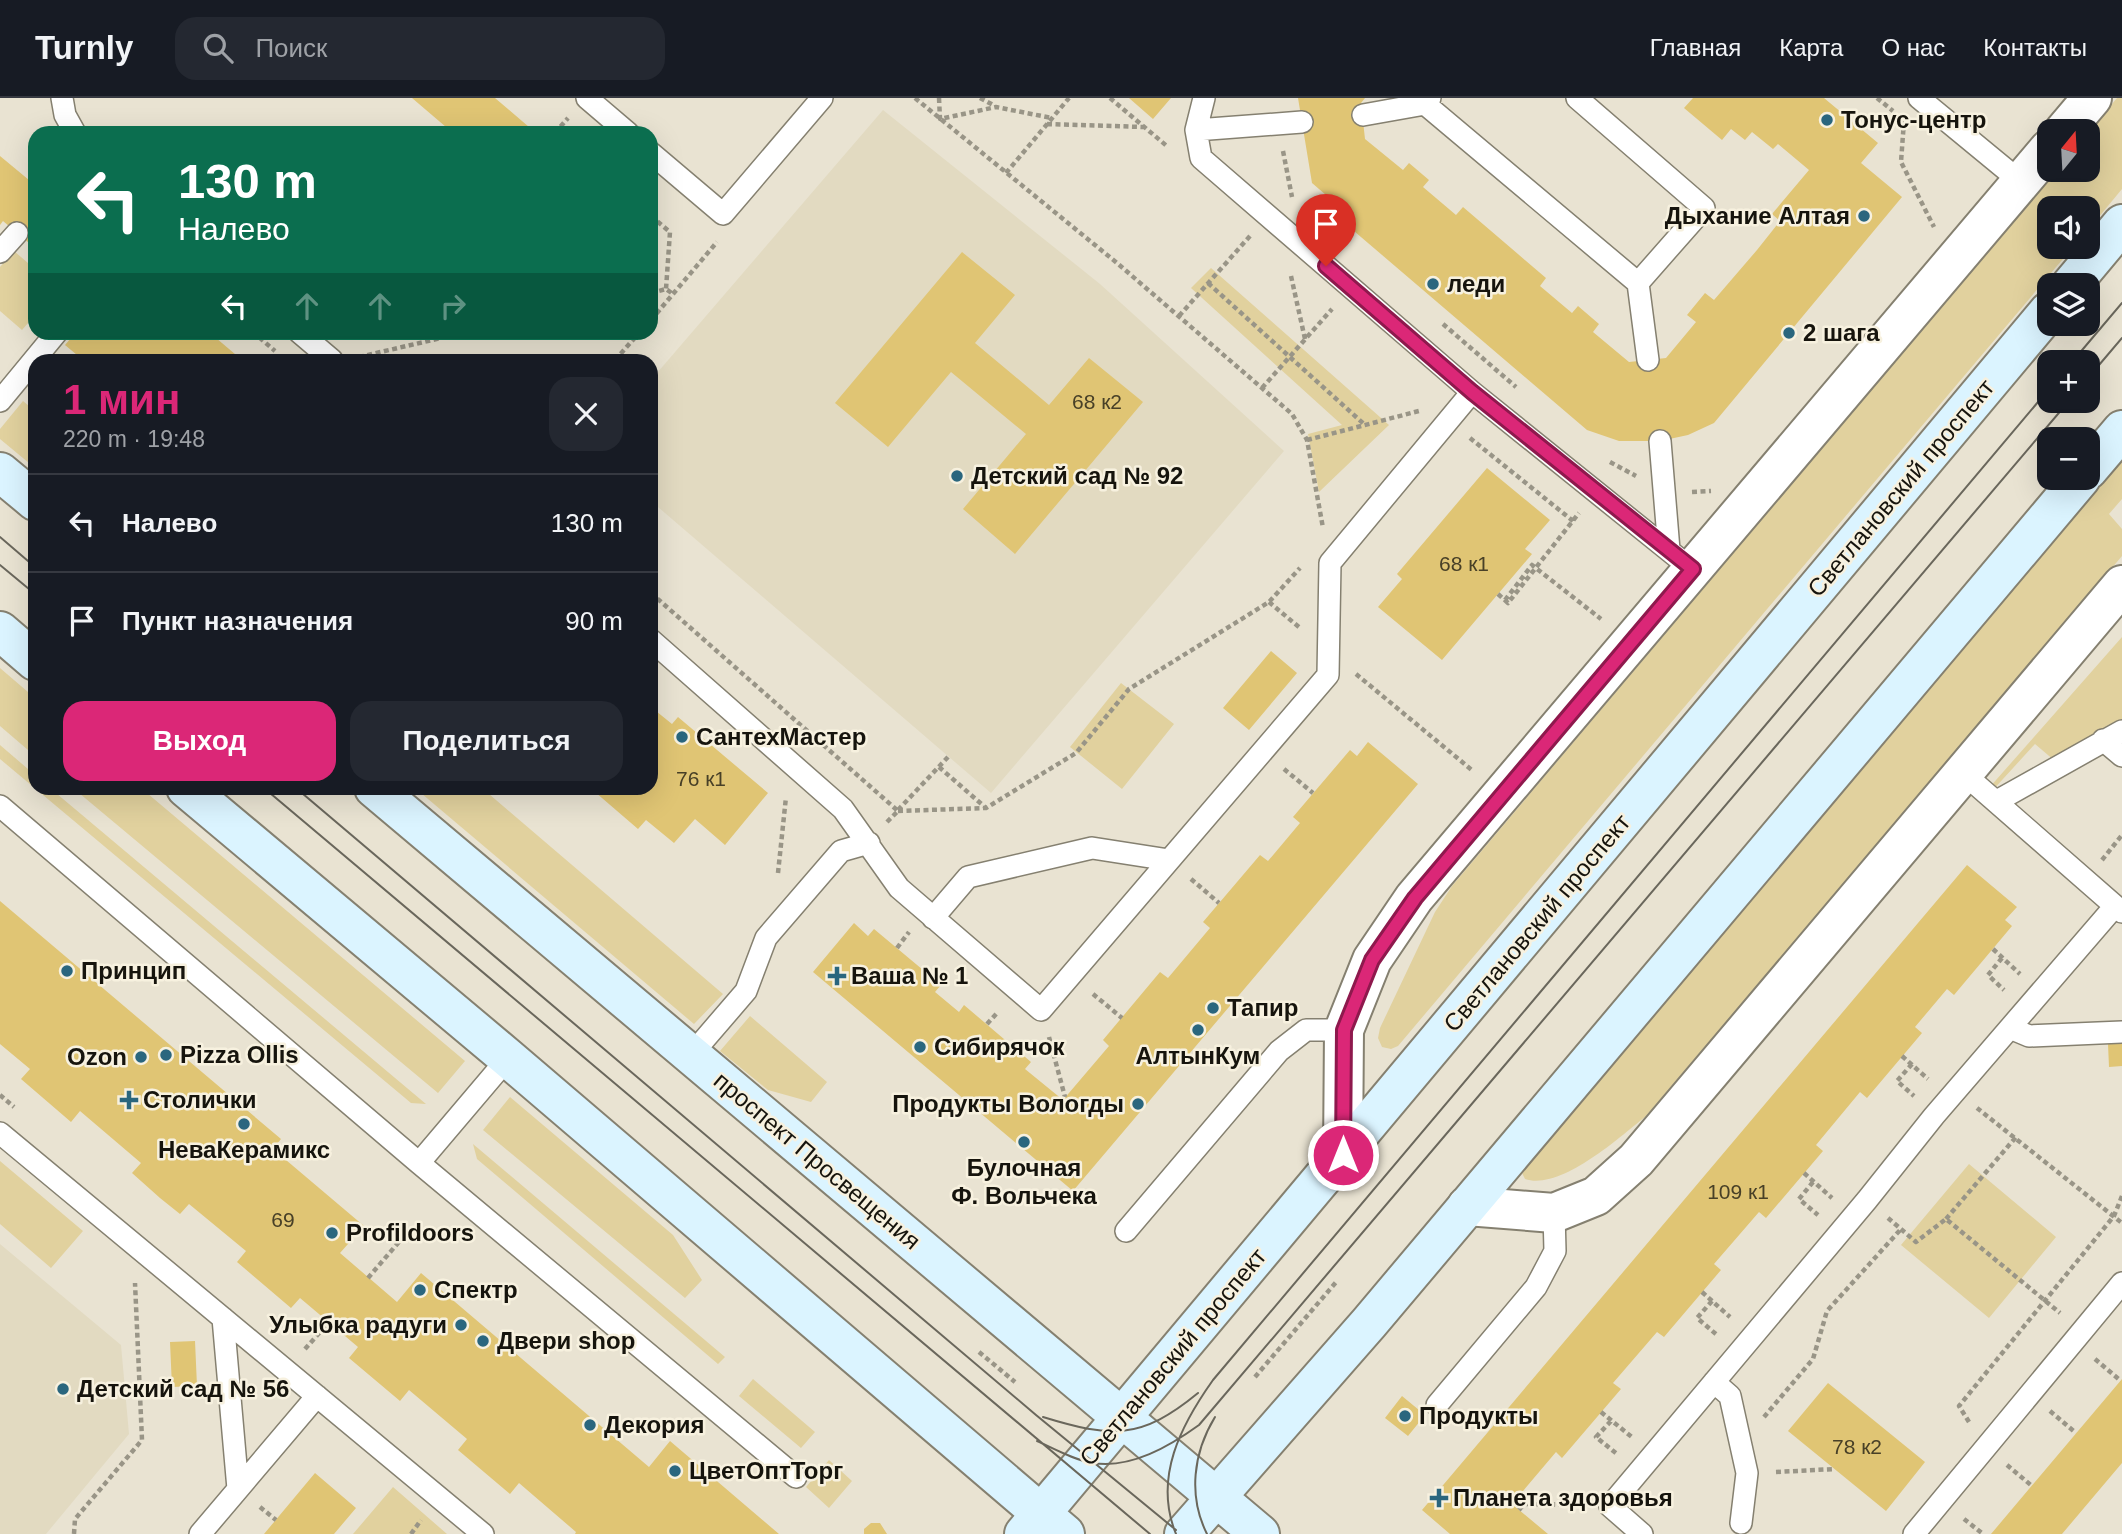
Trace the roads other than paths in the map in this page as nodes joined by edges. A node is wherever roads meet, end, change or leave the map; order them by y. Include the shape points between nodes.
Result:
1 (62, 98) edge
2 (587, 98) edge
3 (822, 98) edge
4 (1204, 98) edge
5 (1577, 98) edge
6 (2092, 98) edge
7 (1427, 101) edge
8 (1912, 104) edge
9 (1363, 116) dead end
10 (2074, 119) edge
11 (1302, 122) dead end
12 (71, 126) edge
13 (620, 126) edge
14 (1196, 130) junction
15 (658, 158) edge
16 (2037, 163) edge
17 (2021, 182) junction
18 (2122, 224) edge
19 (17, 233) dead end
20 (0, 252) edge
21 (2081, 273) edge
22 (1638, 283) junction
23 (2037, 325) edge
24 (50, 340) edge
25 (308, 340) edge
26 (39, 354) edge
27 (325, 354) edge
28 (1648, 360) dead end
29 (28, 367) edge
30 (1472, 392) junction
31 (0, 401) edge
32 (2122, 430) edge
33 (1660, 441) dead end
34 (2100, 456) edge
35 (0, 472) edge
36 (2071, 490) edge
37 (28, 495) edge
38 (1681, 560) junction
39 (2122, 585) edge
40 (0, 631) edge
41 (658, 646) edge
42 (28, 655) edge
43 (2112, 735) edge
44 (2122, 756) edge
45 (1963, 773) junction
46 (194, 795) edge
47 (382, 795) edge
48 (1997, 801) junction
49 (0, 806) edge
50 (869, 843) junction
51 (1169, 860) junction
52 (2119, 909) edge
53 (933, 918) junction
54 (2010, 1028) junction
55 (1344, 1030) junction
56 (2122, 1032) edge
57 (691, 1055) junction
58 (508, 1058) junction
59 (0, 1133) edge
60 (1343, 1155) junction
61 (419, 1163) junction
62 (1467, 1206) junction
63 (1555, 1213) junction
64 (1126, 1231) dead end
65 (2122, 1283) edge
66 (223, 1318) junction
67 (1714, 1382) junction
68 (317, 1396) junction
69 (1437, 1405) dead end
70 (1121, 1418) junction
71 (796, 1477) dead end
72 (239, 1489) junction
73 (1217, 1498) junction
74 (1043, 1527) edge
75 (1742, 1531) edge
76 (200, 1534) edge
77 (483, 1534) edge
78 (1184, 1534) edge
79 (1261, 1534) edge
80 (1642, 1534) edge
81 (1914, 1534) edge

1 - 12 lane
2 - 13 lane
3 - 15 lane via 723,214
4 - 14 lane
5 - 22 lane via 1703,208
6 - 10 street
7 - 9 lane
7 - 22 lane
8 - 17 lane
11 - 14 lane
14 - 30 lane via 1201,158
16 - 17 street
17 - 38 street
18 - 21 main road
19 - 20 lane
22 - 28 lane
23 - 60 main road, Светлановский проспект
24 - 26 lane
25 - 27 lane
29 - 31 lane
30 - 38 lane
30 - 51 lane via 1330,563 1328,675
32 - 34 main road
33 - 38 lane via 1664,486
35 - 37 main road
36 - 62 main road
38 - 55 street via 1415,898 1372,960
39 - 45 street
40 - 42 main road
41 - 50 lane via 843,810
43 - 44 lane
43 - 48 lane
45 - 48 lane
45 - 63 street via 1636,1160 1596,1196
46 - 58 main road
47 - 57 main road, проспект Просвещения
48 - 52 lane
49 - 61 lane
50 - 53 lane via 899,888
50 - 57 lane via 841,851 765,938 746,991
51 - 53 lane via 1092,848 968,877
51 - 53 lane via 1041,1010
52 - 54 lane
54 - 56 lane via 2029,1037
54 - 67 lane
55 - 60 street
55 - 64 lane via 1306,1030 1279,1051
57 - 70 main road, проспект Просвещения
58 - 61 lane
58 - 74 main road
59 - 66 lane
60 - 70 main road, Светлановский проспект
61 - 71 lane
62 - 63 street
62 - 73 main road
63 - 69 lane via 1555,1251 1536,1287
65 - 81 lane
66 - 68 lane
66 - 72 lane
67 - 75 lane via 1730,1396 1747,1474
67 - 80 lane via 1610,1506
68 - 72 lane
68 - 77 lane
70 - 73 main road, проспект Просвещения
70 - 74 main road, Светлановский проспект
72 - 76 lane
73 - 78 main road
73 - 79 main road, проспект Просвещения

